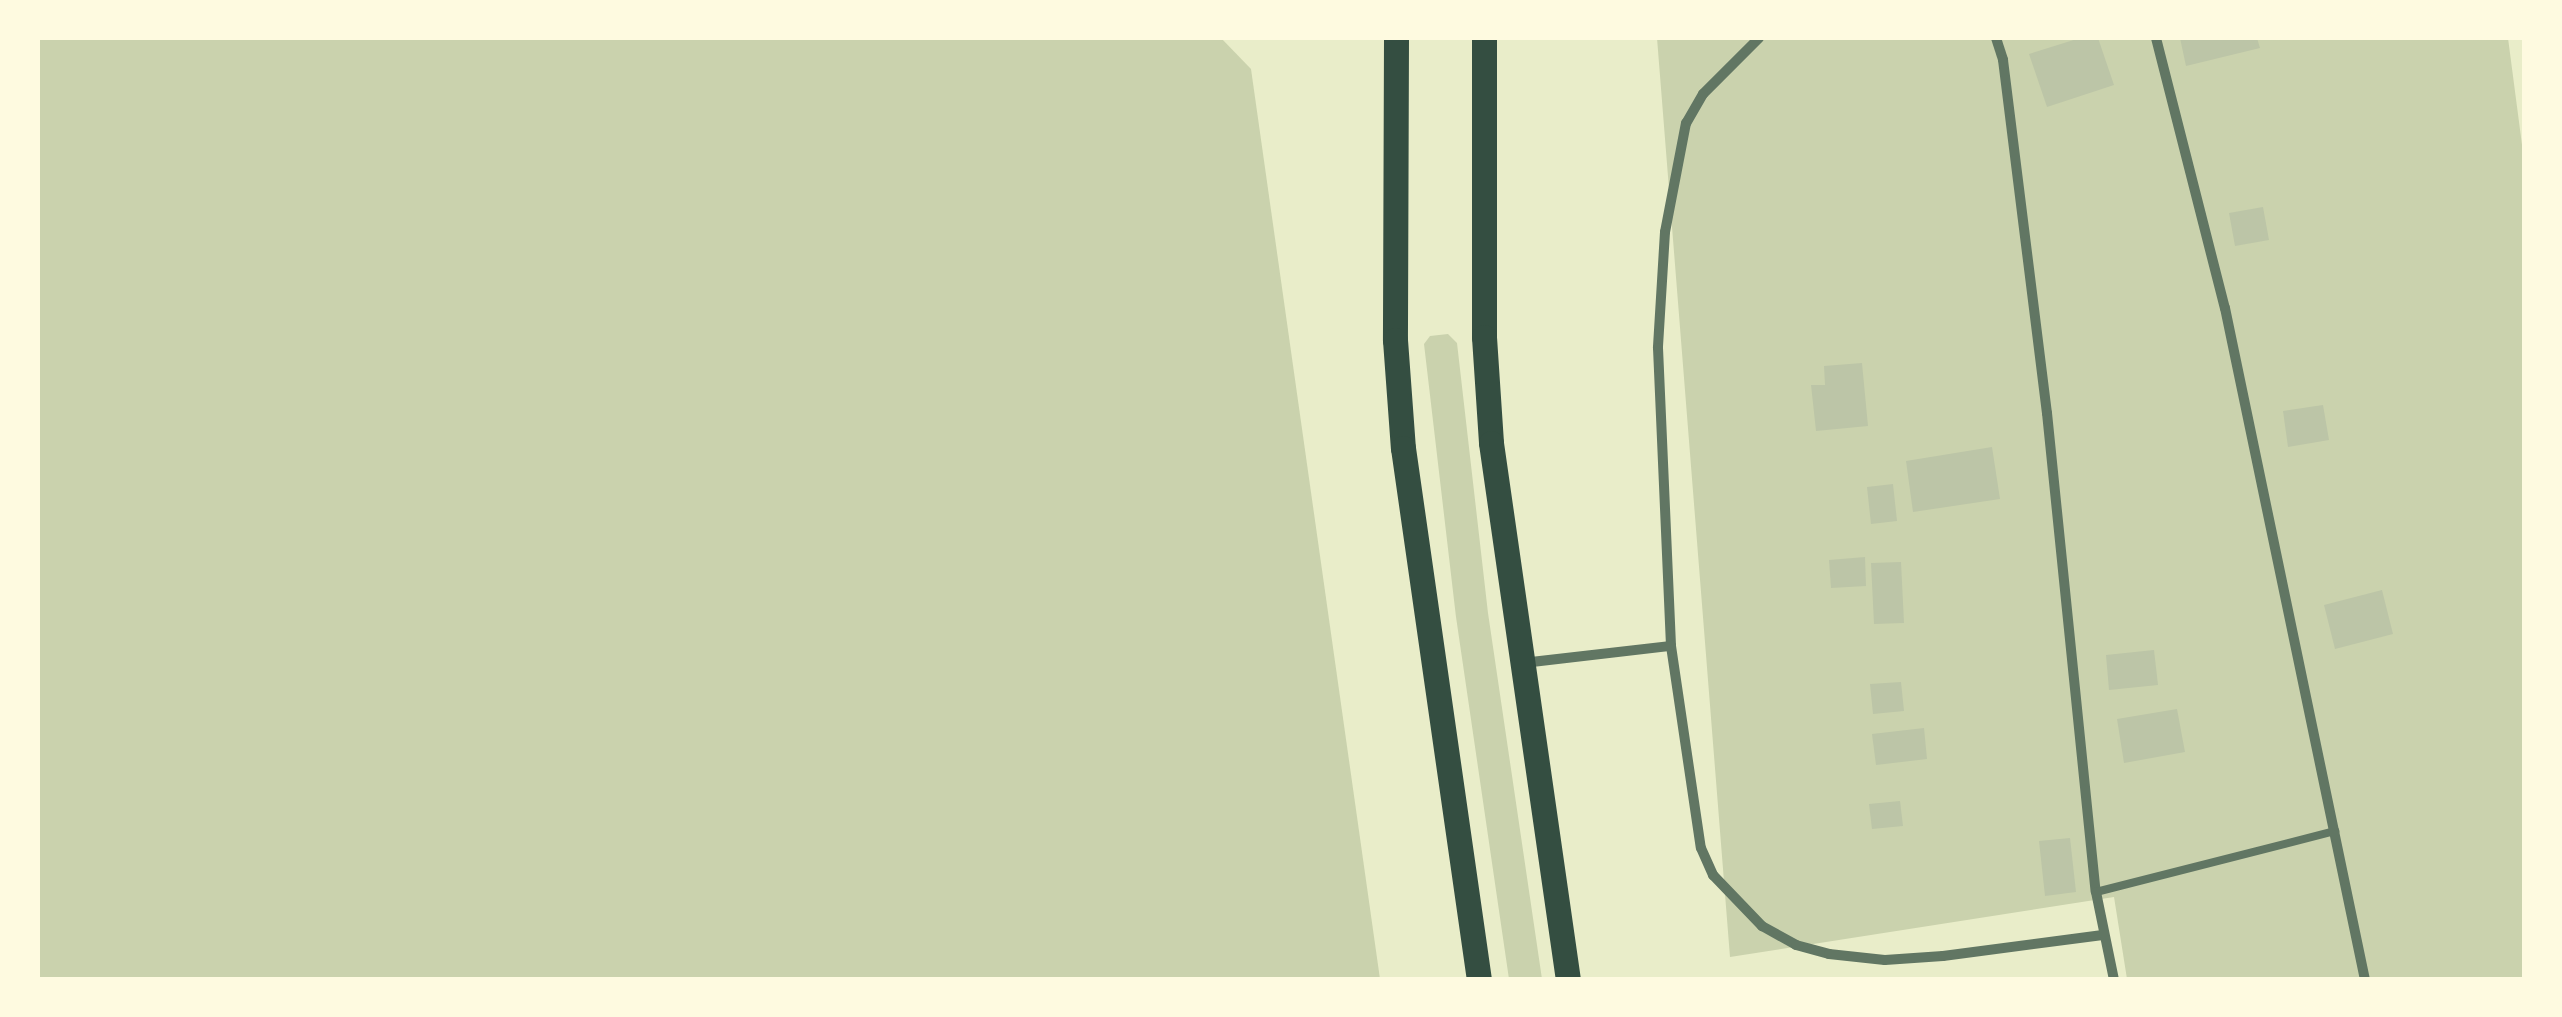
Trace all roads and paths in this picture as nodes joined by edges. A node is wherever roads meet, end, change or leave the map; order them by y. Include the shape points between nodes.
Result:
1 (1396, 38) edge
2 (1484, 38) edge
3 (1758, 38) edge
4 (1996, 38) edge
5 (2156, 38) edge
6 (1671, 646) junction
7 (1520, 664) junction
8 (2334, 831) junction
9 (2096, 892) junction
10 (2103, 935) junction
11 (1479, 980) edge
12 (1568, 980) edge
13 (2114, 980) edge
14 (2365, 980) edge

1 - 11 main road via 1395,340 1404,448
2 - 7 main road via 1484,337
3 - 6 street via 1703,94 1686,124 1665,232 1658,348
4 - 9 street via 2049,431
5 - 8 street via 2224,308
6 - 7 street
6 - 10 street via 1701,848 1713,875 1762,926 1796,945 1884,960
7 - 12 main road
8 - 9 lane
8 - 14 street
9 - 10 street
10 - 13 street

